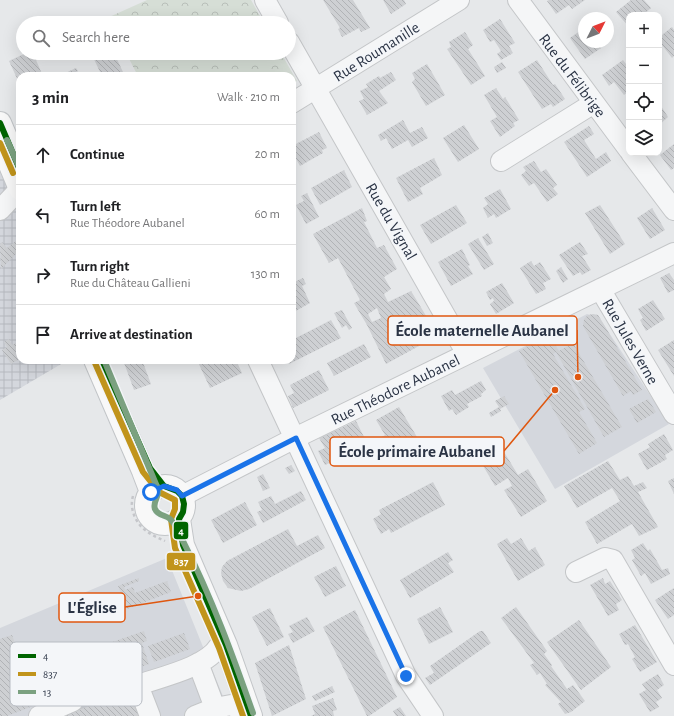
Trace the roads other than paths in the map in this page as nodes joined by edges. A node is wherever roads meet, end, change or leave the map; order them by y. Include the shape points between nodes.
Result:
1 (265, 0) edge
2 (459, 0) edge
3 (518, 0) edge
4 (274, 16) edge
5 (296, 54) edge
6 (316, 88) junction
7 (296, 100) edge
8 (594, 103) junction
9 (0, 123) edge
10 (0, 142) edge
11 (626, 146) edge
12 (633, 156) edge
13 (16, 161) edge
14 (501, 161) dead end
15 (16, 179) edge
16 (16, 194) edge
17 (0, 210) edge
18 (674, 210) edge
19 (674, 253) edge
20 (600, 289) junction
21 (468, 354) junction
22 (97, 364) edge
23 (104, 364) edge
24 (260, 364) edge
25 (674, 414) edge
26 (296, 438) junction
27 (165, 491) junction
28 (172, 522) junction
29 (576, 572) dead end
30 (219, 646) junction
31 (198, 663) junction
32 (674, 665) edge
33 (142, 684) edge
34 (142, 695) edge
35 (62, 706) tunnel mouth
36 (215, 708) junction
37 (246, 714) edge
38 (39, 716) edge
39 (150, 716) edge
40 (195, 716) edge
41 (434, 716) edge

1 - 4 street
2 - 6 street, Rue Roumanille
3 - 8 street, Rue du Félibrige
5 - 6 street, Rue du Vignal
6 - 7 street, Rue Roumanille
6 - 21 street, Rue du Vignal
8 - 11 street, Rue du Félibrige
8 - 14 street
9 - 13 main road
10 - 15 main road
12 - 18 street
16 - 17 street
19 - 20 street, Rue Théodore Aubanel
20 - 21 street, Rue Théodore Aubanel
20 - 25 street, Rue Jules Verne
21 - 26 street, Rue Théodore Aubanel
22 - 27 main road via 143,471
23 - 27 main road via 150,468
24 - 26 street
26 - 27 street, Rue Théodore Aubanel
26 - 41 street via 406,676
27 - 28 main road via 184,504 183,512
27 - 28 main road via 147,498 145,506 151,519
28 - 30 main road via 176,545
28 - 37 main road via 226,645
29 - 32 street via 605,558 613,560
30 - 31 street via 212,656
30 - 37 main road
31 - 33 street
31 - 36 street
34 - 39 street
35 - 38 street
36 - 37 street via 231,705
36 - 40 street

